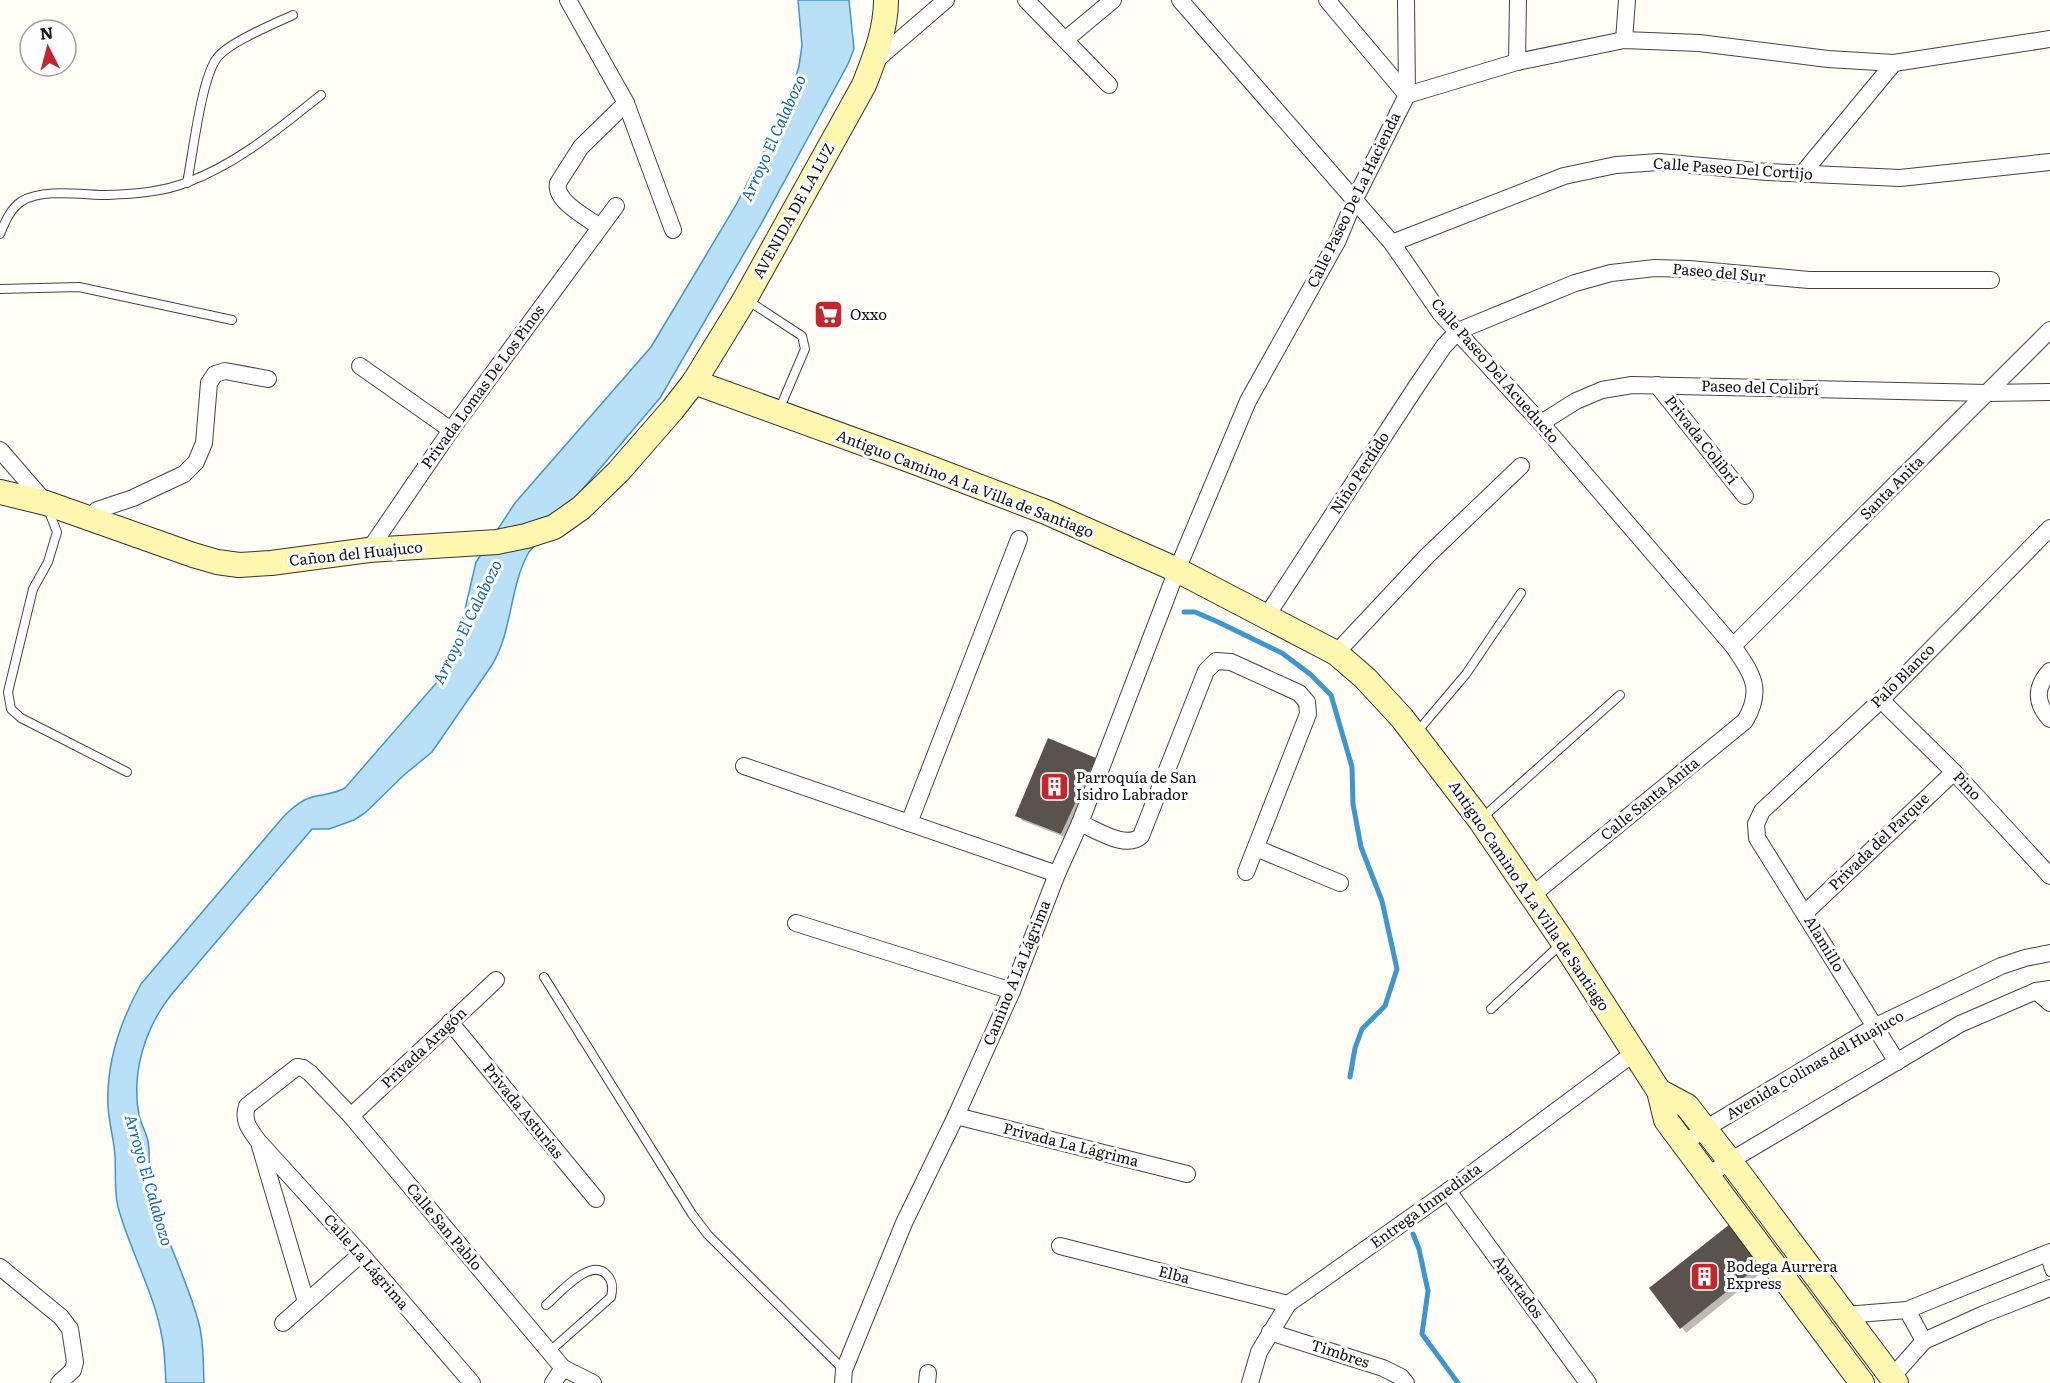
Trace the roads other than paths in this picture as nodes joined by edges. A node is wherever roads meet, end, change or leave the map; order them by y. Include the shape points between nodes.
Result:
1 (568, 0) edge
2 (886, 0) edge
3 (946, 0) edge
4 (1026, 0) edge
5 (1113, 0) edge
6 (1180, 0) edge
7 (1327, 0) edge
8 (1406, 0) edge
9 (1518, 0) edge
10 (1627, 0) edge
11 (292, 15) dead end
12 (2050, 39) edge
13 (1065, 40) junction
14 (1624, 40) junction
15 (873, 62) junction
16 (1517, 62) junction
17 (1894, 63) junction
18 (1109, 85) dead end
19 (321, 95) dead end
20 (1407, 95) junction
21 (626, 103) junction
22 (2050, 162) edge
23 (1802, 174) junction
24 (188, 183) junction
25 (1355, 199) junction
26 (616, 207) dead end
27 (600, 227) junction
28 (673, 230) dead end
29 (0, 234) edge
30 (1392, 243) junction
31 (1991, 280) dead end
32 (0, 290) edge
33 (745, 299) junction
34 (232, 320) dead end
35 (2050, 330) edge
36 (1458, 331) junction
37 (360, 366) dead end
38 (267, 379) dead end
39 (694, 382) junction
40 (1657, 385) junction
41 (2050, 392) edge
42 (1988, 393) junction
43 (673, 410) joint
44 (777, 413) junction
45 (1541, 423) junction
46 (451, 430) junction
47 (0, 450) edge
48 (1521, 466) dead end
49 (0, 492) edge
50 (1745, 496) dead end
51 (46, 503) junction
52 (90, 519) junction
53 (2050, 528) edge
54 (1018, 539) dead end
55 (369, 550) junction
56 (1177, 570) junction
57 (1521, 593) dead end
58 (1266, 617) junction
59 (1733, 646) junction
60 (1336, 653) junction
61 (2050, 671) edge
62 (1755, 692) joint
63 (1620, 694) dead end
64 (1881, 700) junction
65 (2050, 719) edge
66 (1414, 735) junction
67 (744, 766) dead end
68 (127, 772) dead end
69 (1954, 772) junction
70 (1480, 820) junction
71 (909, 822) junction
72 (1080, 823) junction
73 (1756, 824) joint
74 (1256, 848) junction
75 (1246, 872) dead end
76 (1058, 874) junction
77 (2050, 876) edge
78 (1340, 883) dead end
79 (1531, 896) junction
80 (1805, 913) junction
81 (796, 923) dead end
82 (1563, 942) junction
83 (2050, 953) edge
84 (544, 976) dead end
85 (496, 980) dead end
86 (2043, 990) edge
87 (1012, 991) junction
88 (2050, 1003) edge
89 (1491, 1009) dead end
90 (450, 1022) junction
91 (1874, 1027) junction
92 (1634, 1053) junction
93 (1897, 1062) junction
94 (297, 1068) joint
95 (1659, 1091) junction
96 (351, 1116) junction
97 (956, 1116) junction
98 (1705, 1129) junction
99 (259, 1142) junction
100 (1683, 1144) junction
101 (1730, 1161) junction
102 (1186, 1174) dead end
103 (1707, 1176) junction
104 (1448, 1191) junction
105 (596, 1200) dead end
106 (1060, 1246) dead end
107 (2047, 1253) edge
108 (361, 1254) junction
109 (0, 1267) edge
110 (2050, 1272) edge
111 (2050, 1288) edge
112 (306, 1302) junction
113 (1288, 1304) junction
114 (546, 1305) dead end
115 (1907, 1310) junction
116 (1845, 1315) junction
117 (283, 1323) dead end
118 (1270, 1332) junction
119 (1924, 1341) junction
120 (549, 1352) junction
121 (563, 1368) junction
122 (843, 1377) edge
123 (1894, 1380) edge
124 (59, 1383) edge
125 (472, 1383) edge
126 (553, 1383) edge
127 (593, 1383) edge
128 (1250, 1383) edge
129 (1406, 1383) edge
130 (1588, 1383) edge
131 (1862, 1383) edge

1 - 21 street
2 - 15 street, AVENIDA DE LA LUZ
3 - 15 street
4 - 13 street
5 - 13 street
6 - 25 street, Calle Paseo Del Acueducto
7 - 20 street
8 - 20 street
9 - 16 street
10 - 14 street
11 - 24 lane via 241,40 217,57 206,84
12 - 17 street, Calle Paseo De La Hacienda
13 - 18 street
14 - 16 street, Calle Paseo De La Hacienda
14 - 17 street, Calle Paseo De La Hacienda via 1699,43
15 - 33 street, AVENIDA DE LA LUZ via 864,85
16 - 20 street, Calle Paseo De La Hacienda
17 - 23 street
19 - 24 lane via 238,158
20 - 25 street, Calle Paseo De La Hacienda
21 - 27 street via 581,147 556,189 562,199
21 - 28 street
22 - 23 street, Calle Paseo Del Cortijo via 1900,178
23 - 30 street, Calle Paseo Del Cortijo via 1659,162 1616,165 1564,176
24 - 29 lane via 142,193 33,196 11,210
25 - 30 street, Calle Paseo Del Acueducto
25 - 56 street, Calle Paseo De La Hacienda via 1338,240 1248,400
26 - 27 street, Privada Lomas De Los Pinos
27 - 46 street, Privada Lomas De Los Pinos
30 - 36 street, Calle Paseo Del Acueducto via 1440,313
31 - 36 street, Paseo del Sur via 1809,280 1655,268 1611,273 1575,283
32 - 34 lane via 79,287
33 - 39 street, AVENIDA DE LA LUZ
33 - 44 lane via 805,341
35 - 42 street, Santa Anita
36 - 45 street, Calle Paseo Del Acueducto
36 - 58 street, Niño Perdido via 1416,387
37 - 46 street
38 - 52 street via 225,371 215,374 209,383 204,443 196,462 183,474 97,510
39 - 43 street, AVENIDA DE LA LUZ
39 - 44 street, Antiguo Camino A La Villa de Santiago
40 - 42 street, Paseo del Colibrí
40 - 45 street, Paseo del Colibrí via 1602,390
40 - 50 street, Privada Colibrí
41 - 42 street, Paseo del Colibrí
42 - 59 street, Santa Anita
43 - 55 street, Cañon del Huajuco via 598,492 554,527 497,542
44 - 56 street, Antiguo Camino A La Villa de Santiago via 1046,512
45 - 59 street, Calle Paseo Del Acueducto
46 - 55 street, Privada Lomas De Los Pinos
47 - 51 street
48 - 60 street via 1427,556
49 - 51 street, Cañon del Huajuco
51 - 52 street, Cañon del Huajuco
51 - 68 lane via 57,532 48,562 33,589 8,692 11,709 21,718
52 - 55 street, Cañon del Huajuco via 193,555 239,565
53 - 64 street, Palo Blanco
54 - 71 street
56 - 58 street, Antiguo Camino A La Villa de Santiago
56 - 72 street, Camino A La Lágrima
57 - 66 lane via 1466,674
58 - 60 street, Antiguo Camino A La Villa de Santiago
59 - 62 street, Calle Paseo Del Acueducto via 1750,670
60 - 66 street, Antiguo Camino A La Villa de Santiago via 1383,696
61 - 65 street via 2037,694 2038,703
62 - 79 street, Calle Santa Anita via 1752,710 1745,721
63 - 70 lane
64 - 69 street, Pino
64 - 73 street, Palo Blanco via 1762,811
66 - 70 street, Antiguo Camino A La Villa de Santiago
67 - 71 street
69 - 77 street, Pino
69 - 80 street, Privada del Parque
70 - 79 street, Antiguo Camino A La Villa de Santiago
71 - 76 street
72 - 74 street via 1125,843 1141,836 1206,671 1216,662 1231,662 1299,693 1307,702 1306,722
72 - 76 street, Camino A La Lágrima
73 - 80 street, Alamillo via 1757,838
74 - 75 street
74 - 78 street
76 - 87 street, Camino A La Lágrima
79 - 82 street, Antiguo Camino A La Villa de Santiago
80 - 91 street, Alamillo
81 - 87 street
82 - 89 lane
82 - 92 street, Antiguo Camino A La Villa de Santiago
83 - 91 street, Avenida Colinas del Huajuco via 2001,966
84 - 122 lane, Camino A La Lágrima via 692,1214
85 - 90 street, Privada Aragón
86 - 88 street
86 - 93 street via 1960,1024
87 - 97 street, Camino A La Lágrima
90 - 96 street, Privada Aragón
90 - 105 street, Privada Asturias
91 - 93 street, Alamillo
91 - 98 street, Avenida Colinas del Huajuco
92 - 95 street, Antiguo Camino A La Villa de Santiago
92 - 104 street, Entrega Inmediata
93 - 101 street
94 - 96 street, Calle San Pablo via 310,1073
94 - 99 street, Calle La Lágrima via 247,1106 245,1119
95 - 98 street, Antiguo Camino A La Villa de Santiago via 1687,1107
95 - 100 street via 1666,1120
96 - 120 street, Calle San Pablo
97 - 102 street, Privada La Lágrima
97 - 122 street, Camino A La Lágrima via 904,1223
98 - 100 street, Avenida Colinas del Huajuco
98 - 101 street, Antiguo Camino A La Villa de Santiago
99 - 108 street, Calle La Lágrima
99 - 112 street, Calle La Lágrima
100 - 103 street
101 - 103 street
101 - 116 street, Antiguo Camino A La Villa de Santiago
103 - 131 street
104 - 113 street, Entrega Inmediata
104 - 130 street, Apartados
106 - 113 street, Elba
107 - 110 lane
107 - 115 street
108 - 112 street
108 - 125 street, Calle La Lágrima
109 - 124 street via 61,1317 70,1329 75,1362 73,1370
111 - 119 street
112 - 117 street
113 - 118 street, Entrega Inmediata
114 - 120 lane via 586,1271 603,1270 610,1277 611,1297
115 - 116 street
115 - 119 street
116 - 123 street, Antiguo Camino A La Villa de Santiago
118 - 128 street, Entrega Inmediata
118 - 129 street, Timbres via 1383,1368
119 - 123 street
120 - 121 street, Calle San Pablo
121 - 126 street
121 - 127 street, Calle San Pablo

